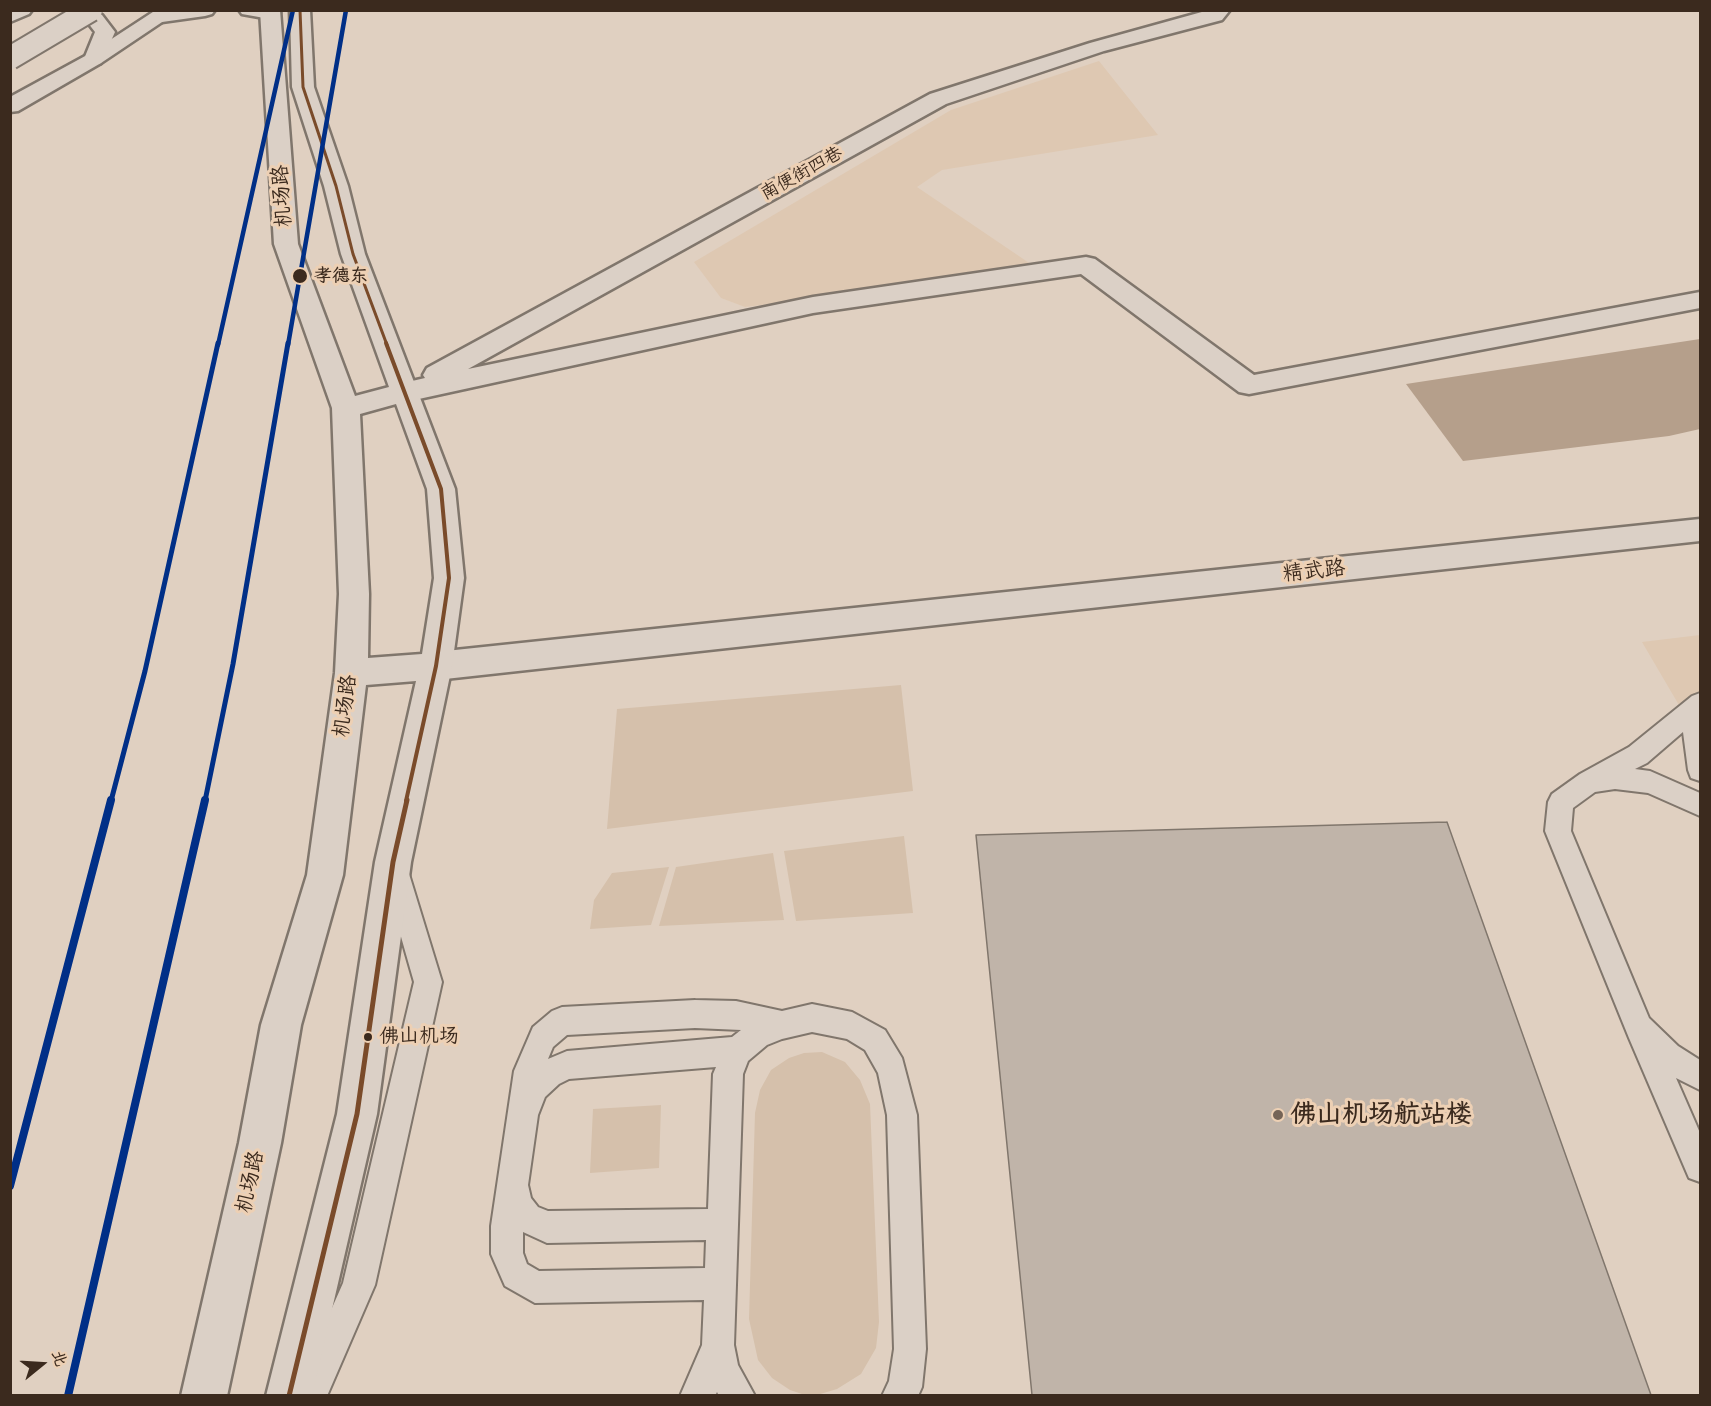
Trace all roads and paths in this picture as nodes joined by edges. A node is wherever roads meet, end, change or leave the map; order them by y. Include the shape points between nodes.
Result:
1 (22, 10) edge
2 (78, 10) edge
3 (91, 10) edge
4 (205, 10) edge
5 (300, 10) edge
6 (1220, 10) edge
7 (263, 11) edge
8 (166, 13) edge
9 (10, 16) edge
10 (10, 58) edge
11 (94, 59) junction
12 (10, 106) edge
13 (1701, 300) edge
14 (405, 392) junction
15 (346, 408) junction
16 (1701, 530) edge
17 (436, 666) junction
18 (351, 673) junction
19 (1697, 706) edge
20 (1701, 770) edge
21 (1589, 782) junction
22 (1701, 805) edge
23 (393, 862) junction
24 (782, 1025) junction
25 (1639, 1028) junction
26 (738, 1051) junction
27 (1701, 1076) edge
28 (522, 1118) junction
29 (1701, 1167) edge
30 (513, 1184) junction
31 (722, 1224) junction
32 (721, 1284) junction
33 (718, 1345) junction
34 (204, 1395) edge
35 (289, 1395) edge
36 (310, 1395) edge
37 (697, 1395) edge
38 (738, 1395) edge
39 (899, 1395) edge

1 - 9 street
2 - 11 street via 95,19 105,32
3 - 10 street, bridge
4 - 8 street
5 - 14 street via 303,87 336,186 353,254
6 - 14 street, 南便街四巷 via 1215,16 1097,47 938,99
7 - 15 street, 机场路 via 286,244
8 - 11 street
11 - 12 street
13 - 14 street via 1250,385 1086,265 813,305
14 - 15 street
14 - 17 street via 441,489 449,578
15 - 18 street, 机场路 via 354,594
16 - 17 street, 精武路
17 - 18 street, 精武路
17 - 23 street
18 - 34 street, 机场路 via 325,875 281,1025 260,1143
19 - 20 lane
19 - 21 lane via 1638,755
21 - 22 lane via 1615,778 1650,782
21 - 25 lane via 1561,802 1558,831
23 - 35 street via 357,1114
23 - 36 lane via 428,982 359,1285
24 - 26 lane via 757,1035
24 - 28 lane via 736,1015 696,1014 562,1021 543,1037 529,1071
24 - 39 lane via 812,1018 852,1026 875,1040 892,1068 902,1115 910,1349 905,1387
25 - 27 lane via 1668,1056
25 - 29 lane
26 - 28 lane via 567,1065 535,1087
26 - 31 lane via 728,1074
28 - 30 lane
30 - 31 lane via 517,1205 527,1218 548,1227
30 - 32 lane via 507,1254 516,1275 535,1287
31 - 32 lane
32 - 33 lane
33 - 37 lane
33 - 38 lane via 722,1370

